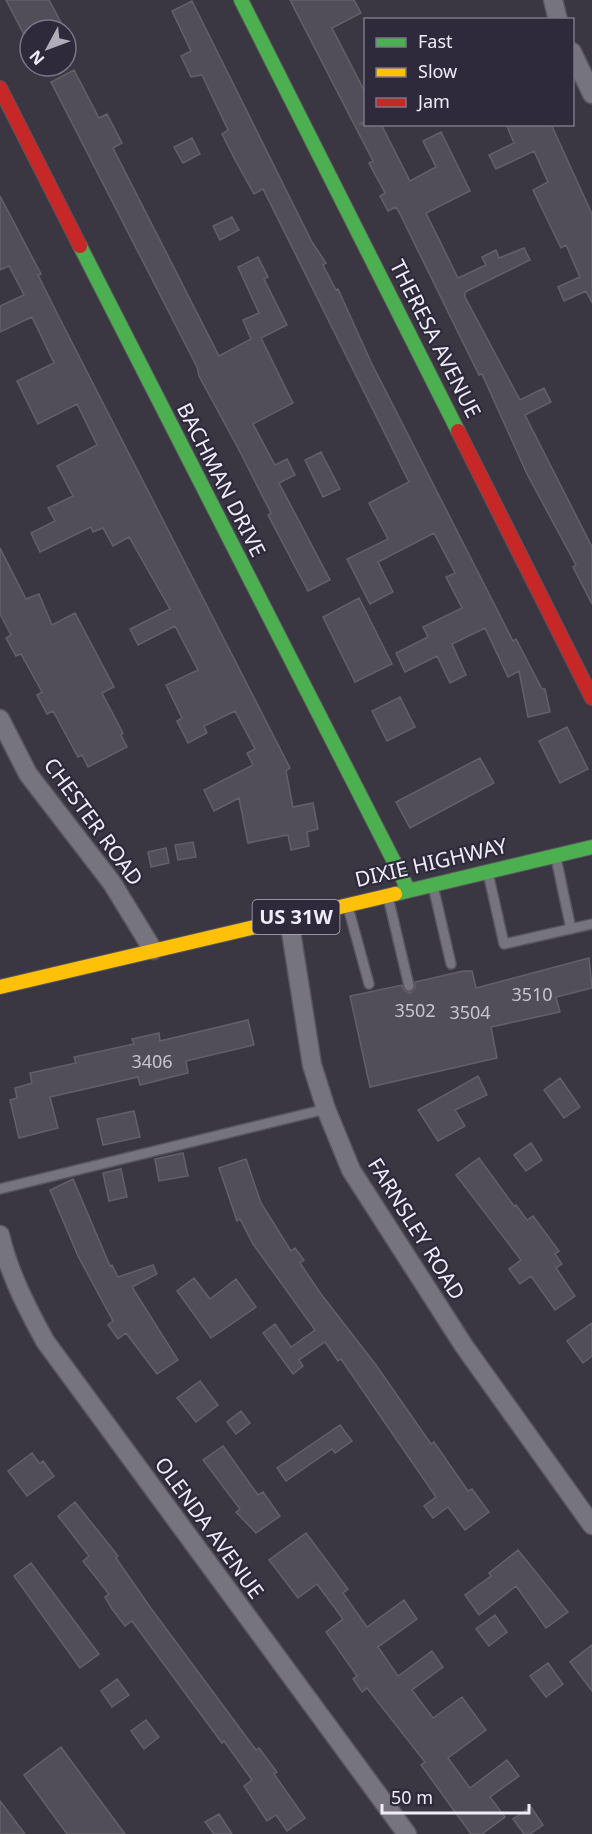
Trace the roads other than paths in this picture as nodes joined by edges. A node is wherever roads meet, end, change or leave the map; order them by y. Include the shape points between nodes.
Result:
1 (241, 0) edge
2 (553, 0) edge
3 (558, 18) edge
4 (574, 54) edge
5 (0, 88) edge
6 (592, 94) edge
7 (592, 698) edge
8 (0, 718) edge
9 (592, 847) edge
10 (556, 856) junction
11 (488, 872) junction
12 (432, 884) junction
13 (408, 889) junction
14 (387, 895) junction
15 (348, 905) junction
16 (289, 919) junction
17 (592, 924) edge
18 (571, 929) junction
19 (153, 950) junction
20 (451, 964) dead end
21 (369, 984) dead end
22 (409, 986) dead end
23 (0, 987) edge
24 (326, 1109) junction
25 (0, 1190) edge
26 (0, 1234) edge
27 (592, 1525) edge
28 (407, 1834) edge

1 - 7 street, THERESA AVENUE
2 - 3 street
4 - 6 street
5 - 13 street, BACHMAN DRIVE
8 - 19 street, CHESTER ROAD via 28,774 112,883
9 - 10 street, DIXIE HIGHWAY / US 31W
10 - 11 street, DIXIE HIGHWAY / US 31W
10 - 18 lane
11 - 12 street, DIXIE HIGHWAY / US 31W
11 - 18 lane via 504,944
12 - 13 street, DIXIE HIGHWAY / US 31W
12 - 20 lane
13 - 14 street, DIXIE HIGHWAY / US 31W
14 - 15 street, DIXIE HIGHWAY / US 31W
14 - 22 lane
15 - 16 street, DIXIE HIGHWAY / US 31W
15 - 21 lane
16 - 19 street, DIXIE HIGHWAY / US 31W
16 - 24 street, FARNSLEY ROAD via 312,1065
17 - 18 lane
19 - 23 street, DIXIE HIGHWAY / US 31W
24 - 25 lane
24 - 27 street, FARNSLEY ROAD via 351,1170 377,1212 515,1420
26 - 28 street, OLENDA AVENUE via 21,1296 45,1341

